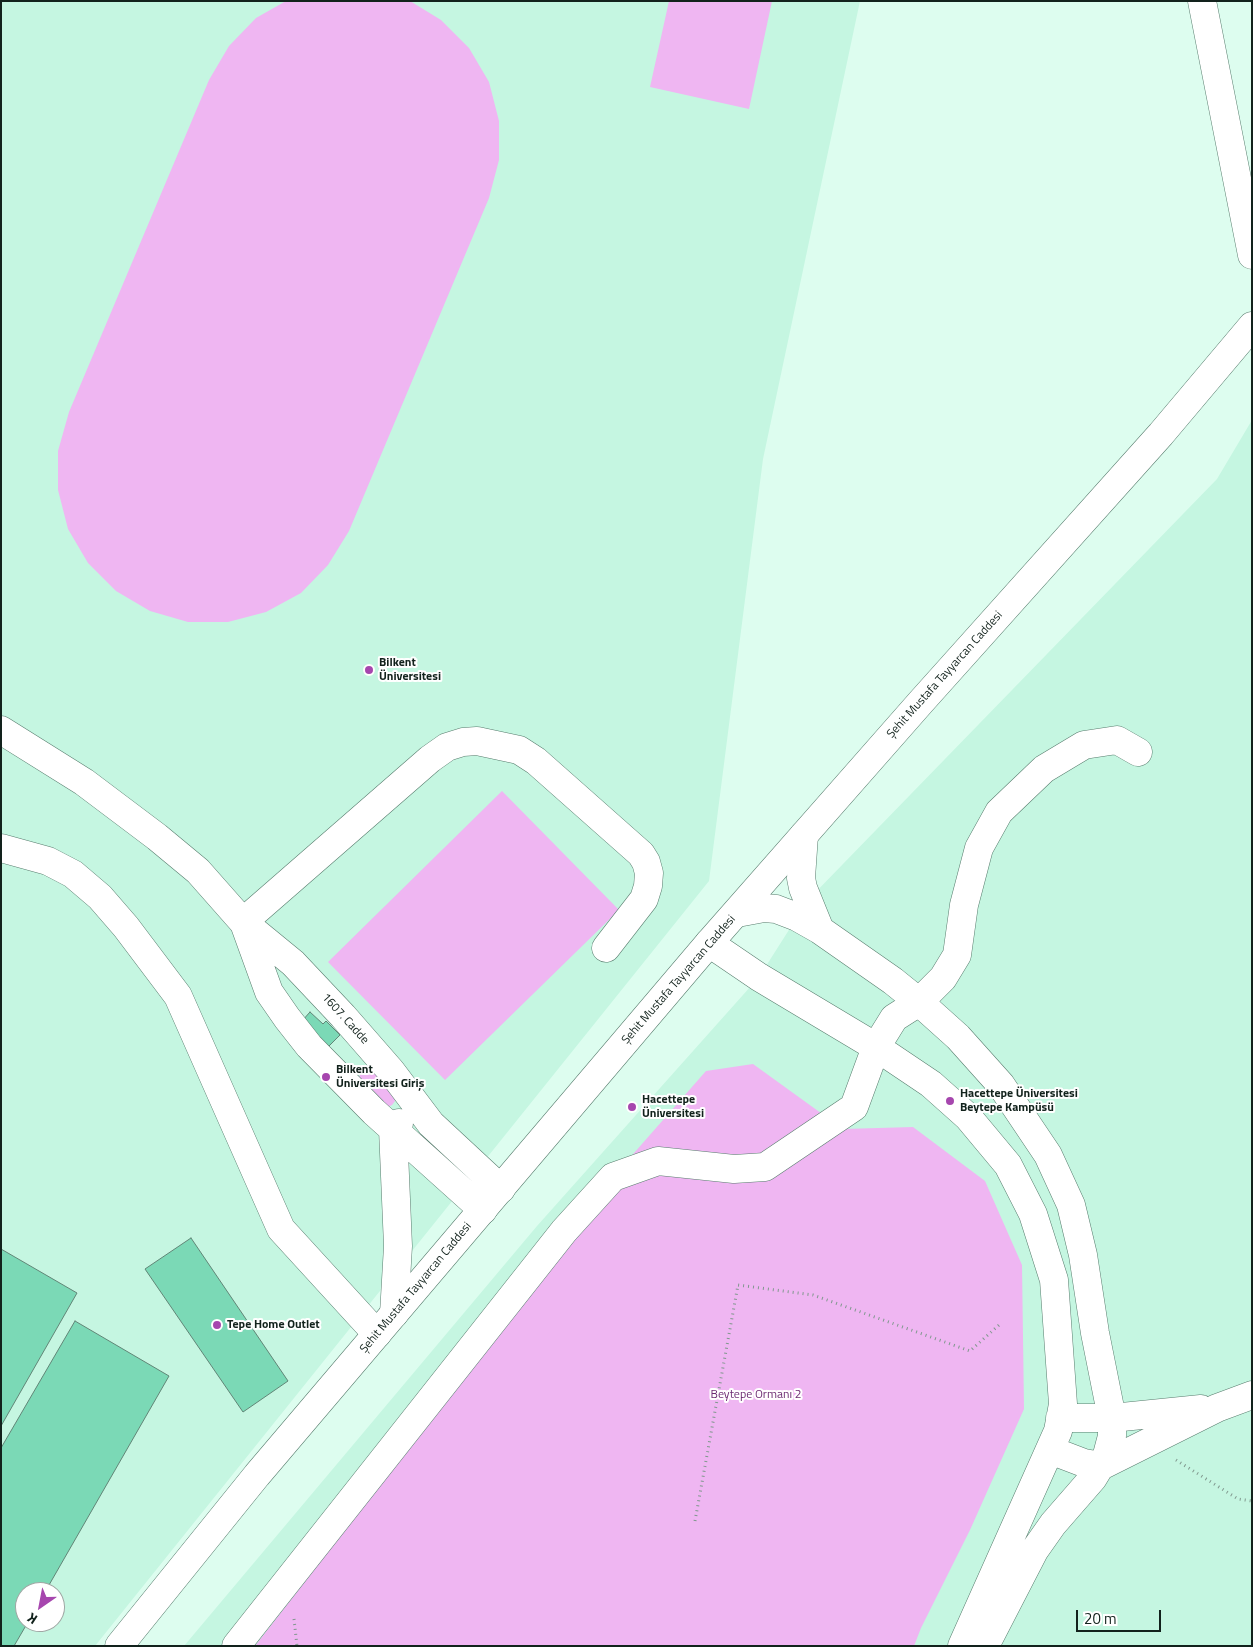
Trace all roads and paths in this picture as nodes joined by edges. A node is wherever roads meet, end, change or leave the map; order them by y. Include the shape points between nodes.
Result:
1 (1202, 1) edge
2 (1252, 255) edge
3 (1252, 326) edge
4 (1, 730) edge
5 (1138, 752) dead end
6 (804, 835) junction
7 (1, 848) edge
8 (737, 912) junction
9 (243, 922) junction
10 (820, 930) junction
11 (709, 943) junction
12 (606, 948) dead end
13 (919, 1002) junction
14 (364, 1040) junction
15 (876, 1046) junction
16 (335, 1072) junction
17 (416, 1105) junction
18 (393, 1129) junction
19 (501, 1189) junction
20 (482, 1210) junction
21 (385, 1324) junction
22 (999, 1325) dead end
23 (1252, 1394) edge
24 (1217, 1408) junction
25 (1060, 1418) junction
26 (1112, 1418) junction
27 (1156, 1439) junction
28 (1050, 1450) junction
29 (1101, 1466) junction
30 (1252, 1501) edge
31 (695, 1522) dead end
32 (119, 1646) edge
33 (236, 1646) edge
34 (962, 1646) edge
35 (985, 1646) edge

1 - 2 street
3 - 6 street, Şehit Mustafa Tayyarcan Caddesi via 1161,434
4 - 9 street, 1607. Cadde via 84,782 157,837 198,871
5 - 13 street via 1117,740 1084,744 1044,769 998,812 978,848 964,905 957,955 943,978
6 - 8 street, Şehit Mustafa Tayyarcan Caddesi
6 - 10 street via 803,888
7 - 21 street via 48,860 73,874 100,896 126,927 178,996 281,1229
8 - 10 street via 776,909
8 - 11 street, Şehit Mustafa Tayyarcan Caddesi
9 - 12 street via 430,759 447,747 477,741 519,750 536,761 641,854 646,862 649,873 644,898
9 - 14 street, 1607. Cadde via 294,963
9 - 16 street, 1607. Cadde via 269,992 309,1046
10 - 13 street
11 - 15 street via 759,977
11 - 19 street, Şehit Mustafa Tayyarcan Caddesi
13 - 15 street via 894,1018
13 - 26 street via 958,1037 1001,1085 1048,1155 1070,1205 1081,1247
14 - 16 street
14 - 17 street, 1607. Cadde
15 - 25 street via 931,1084 968,1117 1008,1165 1033,1214 1054,1280 1063,1404
15 - 33 street via 854,1108 764,1168 734,1169 658,1160 612,1177 564,1230
16 - 18 street, 1607. Cadde
17 - 18 street
17 - 19 street, 1607. Cadde via 440,1133
18 - 20 street, 1607. Cadde
18 - 21 street via 398,1246
19 - 20 street, Şehit Mustafa Tayyarcan Caddesi
20 - 21 street, Şehit Mustafa Tayyarcan Caddesi
21 - 32 street, Şehit Mustafa Tayyarcan Caddesi via 257,1475
22 - 31 path via 970,1352 813,1295 738,1285
23 - 24 street
24 - 26 street
24 - 27 street
25 - 26 street
25 - 28 street
26 - 29 street via 1112,1436
27 - 29 street
27 - 30 path via 1180,1464 1238,1499
28 - 29 street
28 - 34 street
29 - 35 street via 1034,1551

